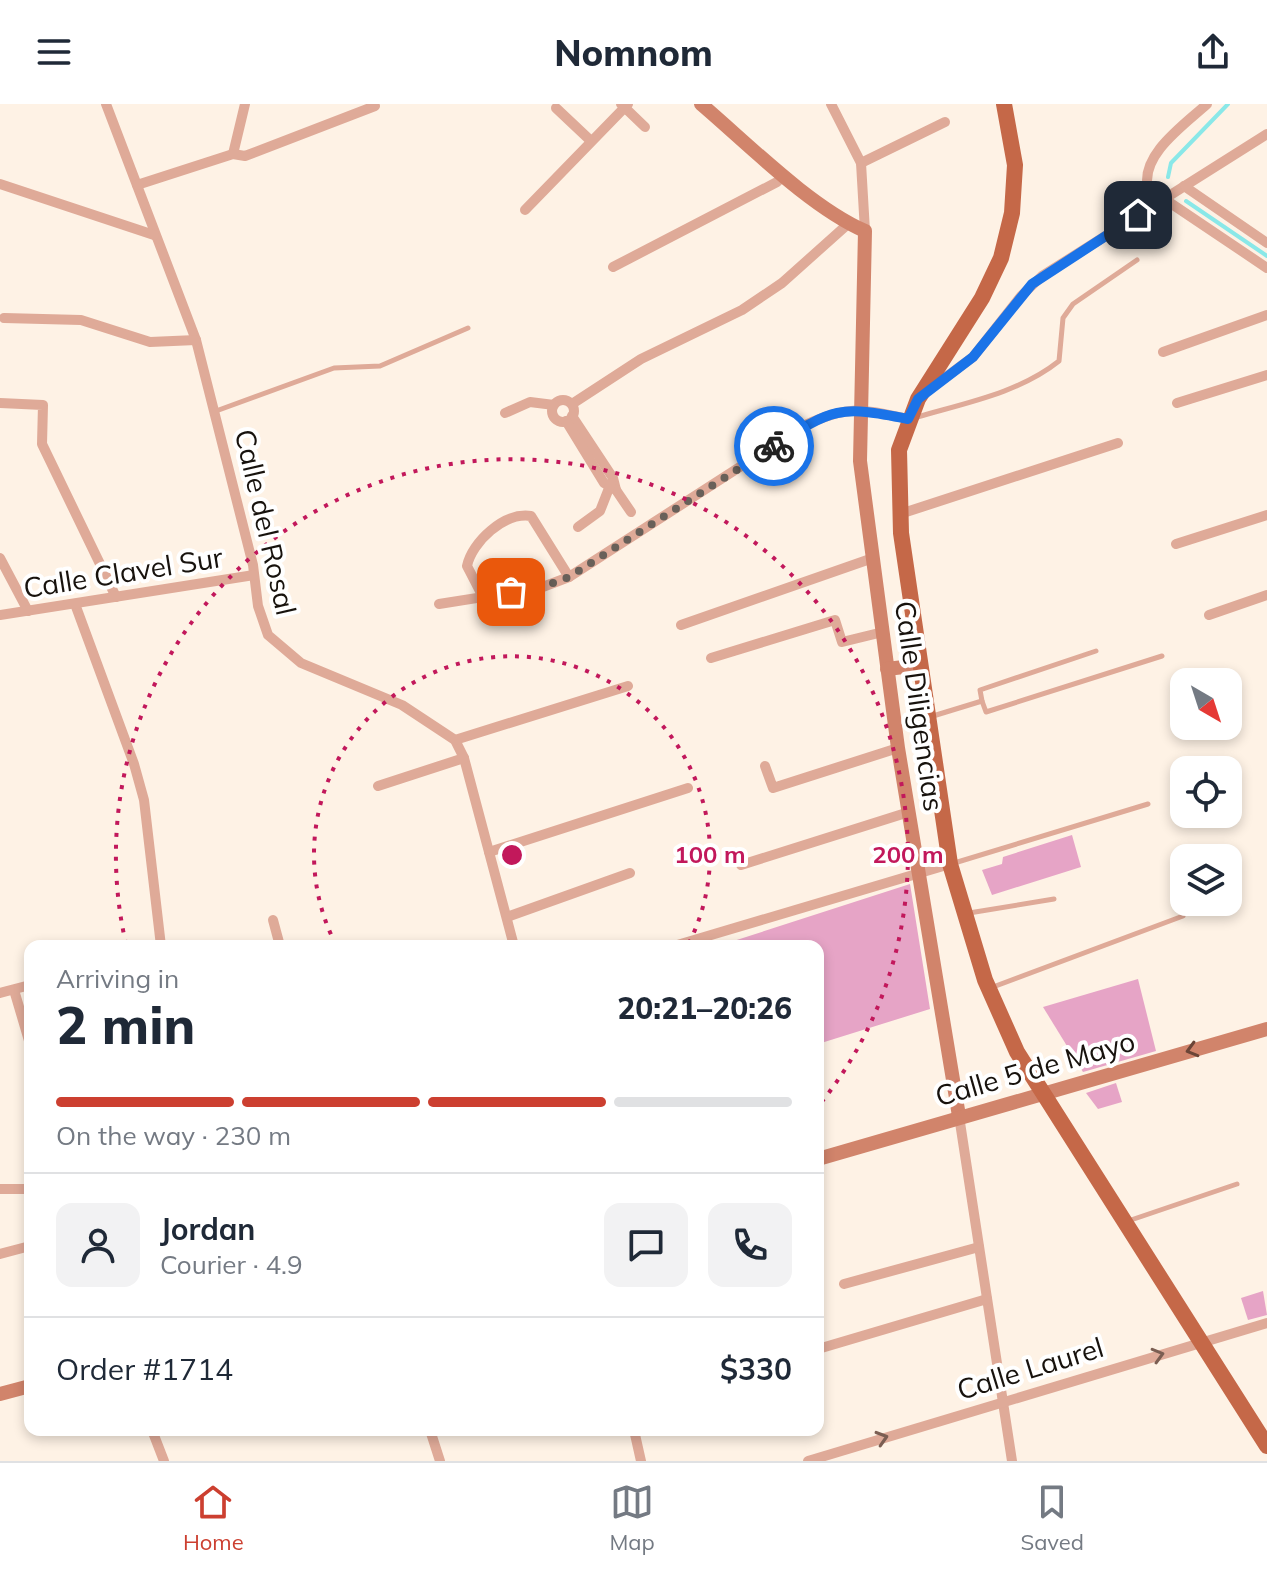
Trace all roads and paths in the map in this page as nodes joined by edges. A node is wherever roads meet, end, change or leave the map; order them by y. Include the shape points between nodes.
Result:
1 (106, 104) edge
2 (245, 104) edge
3 (701, 104) edge
4 (831, 104) edge
5 (1004, 104) edge
6 (1207, 104) edge
7 (624, 105) edge
8 (375, 106) dead end
9 (556, 108) dead end
10 (945, 122) dead end
11 (645, 127) dead end
12 (1267, 134) edge
13 (591, 141) junction
14 (233, 154) junction
15 (861, 163) junction
16 (784, 175) junction
17 (0, 184) edge
18 (137, 185) junction
19 (1182, 187) junction
20 (1163, 199) junction
21 (525, 210) dead end
22 (848, 224) junction
23 (865, 231) junction
24 (154, 235) junction
25 (1267, 243) edge
26 (1137, 260) dead end
27 (613, 267) dead end
28 (1267, 268) edge
29 (1267, 315) edge
30 (4, 318) dead end
31 (468, 328) dead end
32 (196, 340) junction
33 (1163, 352) dead end
34 (1267, 375) edge
35 (918, 399) junction
36 (0, 403) edge
37 (1177, 403) dead end
38 (554, 405) junction
39 (859, 409) junction
40 (215, 411) junction
41 (505, 413) dead end
42 (570, 414) junction
43 (908, 419) junction
44 (1118, 443) dead end
45 (613, 485) junction
46 (631, 512) dead end
47 (900, 514) junction
48 (1267, 515) edge
49 (578, 527) dead end
50 (1176, 544) dead end
51 (0, 558) edge
52 (873, 558) junction
53 (254, 575) junction
54 (569, 577) junction
55 (482, 595) junction
56 (1267, 595) edge
57 (116, 597) junction
58 (75, 604) junction
59 (439, 604) dead end
60 (28, 611) junction
61 (0, 615) edge
62 (1209, 615) dead end
63 (681, 625) dead end
64 (883, 632) junction
65 (1096, 651) dead end
66 (1162, 656) dead end
67 (711, 658) dead end
68 (920, 665) junction
69 (887, 669) junction
70 (628, 686) dead end
71 (982, 701) junction
72 (928, 717) junction
73 (455, 740) junction
74 (898, 748) junction
75 (464, 758) junction
76 (765, 766) dead end
77 (378, 786) dead end
78 (688, 788) dead end
79 (1148, 804) dead end
80 (909, 812) junction
81 (489, 852) junction
82 (950, 864) junction
83 (741, 865) dead end
84 (919, 871) junction
85 (630, 873) dead end
86 (1054, 899) dead end
87 (964, 914) junction
88 (1183, 916) dead end
89 (507, 917) junction
90 (273, 920) dead end
91 (160, 940) edge
92 (278, 940) edge
93 (513, 940) edge
94 (694, 940) edge
95 (24, 987) edge
96 (988, 989) junction
97 (14, 990) junction
98 (0, 993) edge
99 (24, 1024) edge
100 (1267, 1029) edge
101 (1041, 1094) junction
102 (959, 1116) junction
103 (824, 1157) edge
104 (1237, 1184) dead end
105 (0, 1189) edge
106 (24, 1189) edge
107 (1125, 1222) junction
108 (979, 1247) junction
109 (24, 1248) edge
110 (0, 1254) edge
111 (844, 1284) dead end
112 (987, 1299) junction
113 (1267, 1323) edge
114 (1202, 1342) junction
115 (824, 1347) edge
116 (24, 1388) edge
117 (0, 1394) edge
118 (1002, 1401) junction
119 (154, 1436) edge
120 (432, 1436) edge
121 (635, 1436) edge
122 (1267, 1446) edge
123 (164, 1461) edge
124 (440, 1461) edge
125 (641, 1461) edge
126 (808, 1461) edge
127 (1012, 1461) edge

1 - 18 street, Calle del Rosal
2 - 14 street
3 - 16 street
4 - 15 street, Calle Diligencias
5 - 35 main road via 1015,165 1012,213 1001,258
6 - 20 street via 1151,161 1145,175 1148,188
7 - 11 street
7 - 13 street
8 - 14 street via 245,156
9 - 13 street
10 - 15 street
12 - 19 street
13 - 21 street
14 - 18 street
15 - 23 street, Calle Diligencias
16 - 22 street
16 - 27 street
17 - 24 street
18 - 24 street, Calle del Rosal
19 - 20 street
19 - 25 street
20 - 28 street
20 - 35 street via 1042,276 973,357
22 - 23 street
22 - 42 street via 782,283 742,310 641,359
23 - 39 street, Calle Diligencias
24 - 32 street, Calle del Rosal
26 - 43 lane via 1073,304 1063,318 1059,361 1041,376 986,398
29 - 33 street
30 - 32 street via 81,320 150,342
31 - 40 lane via 380,366 334,368
32 - 40 street, Calle del Rosal
34 - 37 street
35 - 43 main road
36 - 57 street via 43,405 42,444
38 - 41 street via 530,402
38 - 42 street via 560,400
38 - 42 street via 554,417
39 - 43 street
39 - 52 street, Calle Diligencias
39 - 54 street via 837,411 805,425
40 - 53 street, Calle del Rosal
42 - 45 street
43 - 47 main road via 899,450
44 - 47 street
45 - 46 street
45 - 49 street via 600,511
47 - 68 main road
48 - 50 street
51 - 60 street
52 - 63 street
52 - 64 street, Calle Diligencias
53 - 57 street, Calle Clavel Sur
53 - 73 street, Calle del Rosal via 268,635 281,647 301,663 402,705
54 - 55 street via 540,588
54 - 55 street via 531,516 521,515 470,550 467,566
55 - 59 street
56 - 62 street
57 - 58 street, Calle Clavel Sur
58 - 60 street, Calle Clavel Sur
58 - 91 street via 144,800
60 - 61 street, Calle Clavel Sur
64 - 67 street via 842,642 835,620
64 - 69 street, Calle Diligencias
65 - 71 lane via 980,690
66 - 71 lane via 986,712
68 - 69 street
68 - 72 main road
69 - 74 street, Calle Diligencias
70 - 73 street
71 - 72 lane
72 - 82 main road
73 - 75 street, Calle del Rosal
74 - 76 street via 773,788
74 - 80 street, Calle Diligencias
75 - 77 street
75 - 81 street, Calle del Rosal
78 - 81 street
79 - 82 lane
80 - 83 street
80 - 84 street, Calle Diligencias
81 - 89 street, Calle del Rosal
82 - 84 street
82 - 87 main road
84 - 94 street
84 - 102 street, Calle Diligencias
85 - 89 street
86 - 87 lane
87 - 96 main road
88 - 96 lane
89 - 93 street, Calle del Rosal
90 - 92 street
95 - 97 street
96 - 101 main road
97 - 98 street
97 - 99 street
100 -> 101 street, Calle 5 de Mayo
101 - 102 street, Calle 5 de Mayo
101 - 107 main road
102 - 103 street, Calle 5 de Mayo
102 - 108 street, Calle Diligencias
104 - 107 lane
105 - 106 street
107 - 114 main road
108 - 111 street
108 - 112 street, Calle Diligencias
109 - 110 street
112 - 115 street
112 - 118 street, Calle Diligencias
113 - 114 street, Calle Laurel
118 -> 114 street, Calle Laurel
114 - 122 main road
116 - 117 street
126 -> 118 street, Calle Laurel
118 - 127 street, Calle Diligencias
119 - 123 street
120 - 124 street
121 - 125 street

